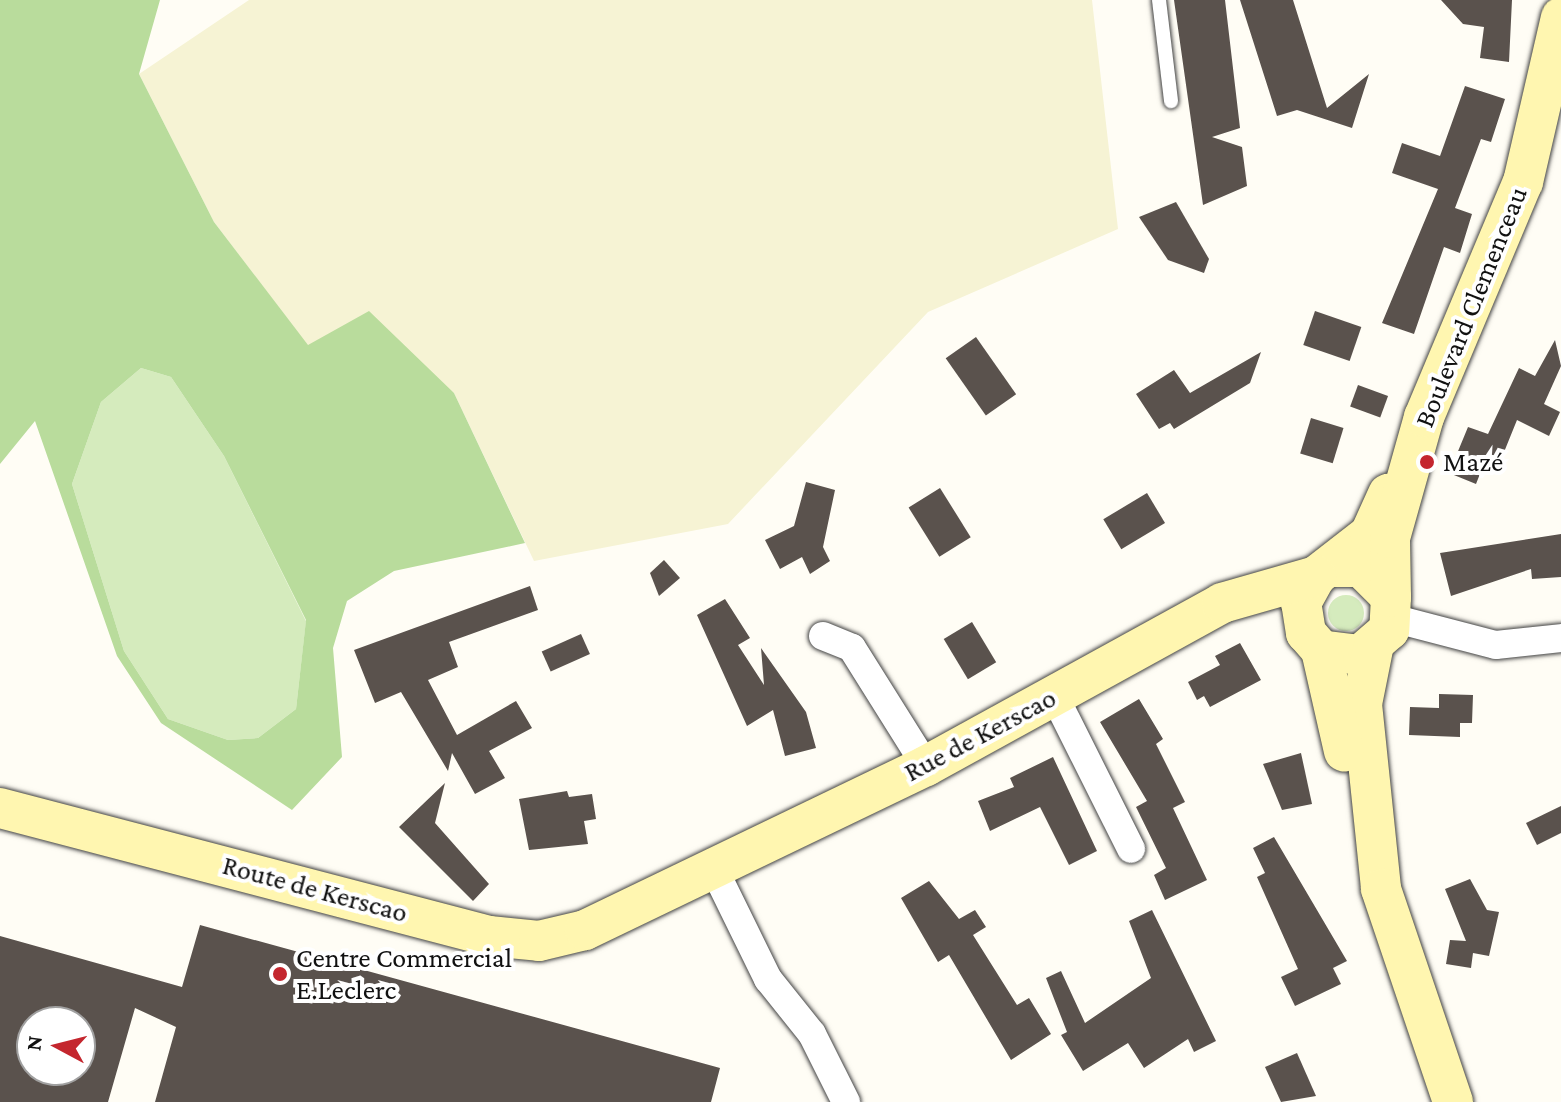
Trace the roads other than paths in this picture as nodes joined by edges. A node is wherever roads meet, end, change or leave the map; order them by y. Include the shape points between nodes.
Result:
1 (1159, 0) edge
2 (1561, 17) edge
3 (1171, 101) dead end
4 (1424, 417) junction
5 (1324, 572) junction
6 (1244, 599) junction
7 (1385, 622) junction
8 (823, 636) dead end
9 (1561, 638) edge
10 (1313, 641) junction
11 (1054, 695) junction
12 (926, 766) junction
13 (0, 808) edge
14 (1131, 849) dead end
15 (714, 869) junction
16 (1381, 889) junction
17 (846, 1102) edge
18 (1453, 1102) edge

1 - 3 lane
2 - 4 street, Boulevard Clemenceau via 1523,182
4 - 5 street via 1370,534
4 - 7 street, Boulevard Clemenceau via 1390,538
5 - 6 street, Rue de Kerscao
5 - 7 street via 1361,567
5 - 10 street via 1301,603
6 - 10 street
6 - 11 street, Rue de Kerscao via 1222,603
7 - 9 street via 1496,645
7 - 10 street via 1347,657
7 - 16 street, Boulevard Clemenceau via 1362,704
8 - 12 street via 852,648
10 - 16 street via 1338,706 1356,833
11 - 12 street, Rue de Kerscao
11 - 14 street
12 - 15 street, Rue de Kerscao
13 - 15 street, Route de Kerscao via 489,936 539,941 585,930
15 - 17 street via 768,979 812,1034
16 - 18 street, Boulevard Clemenceau

